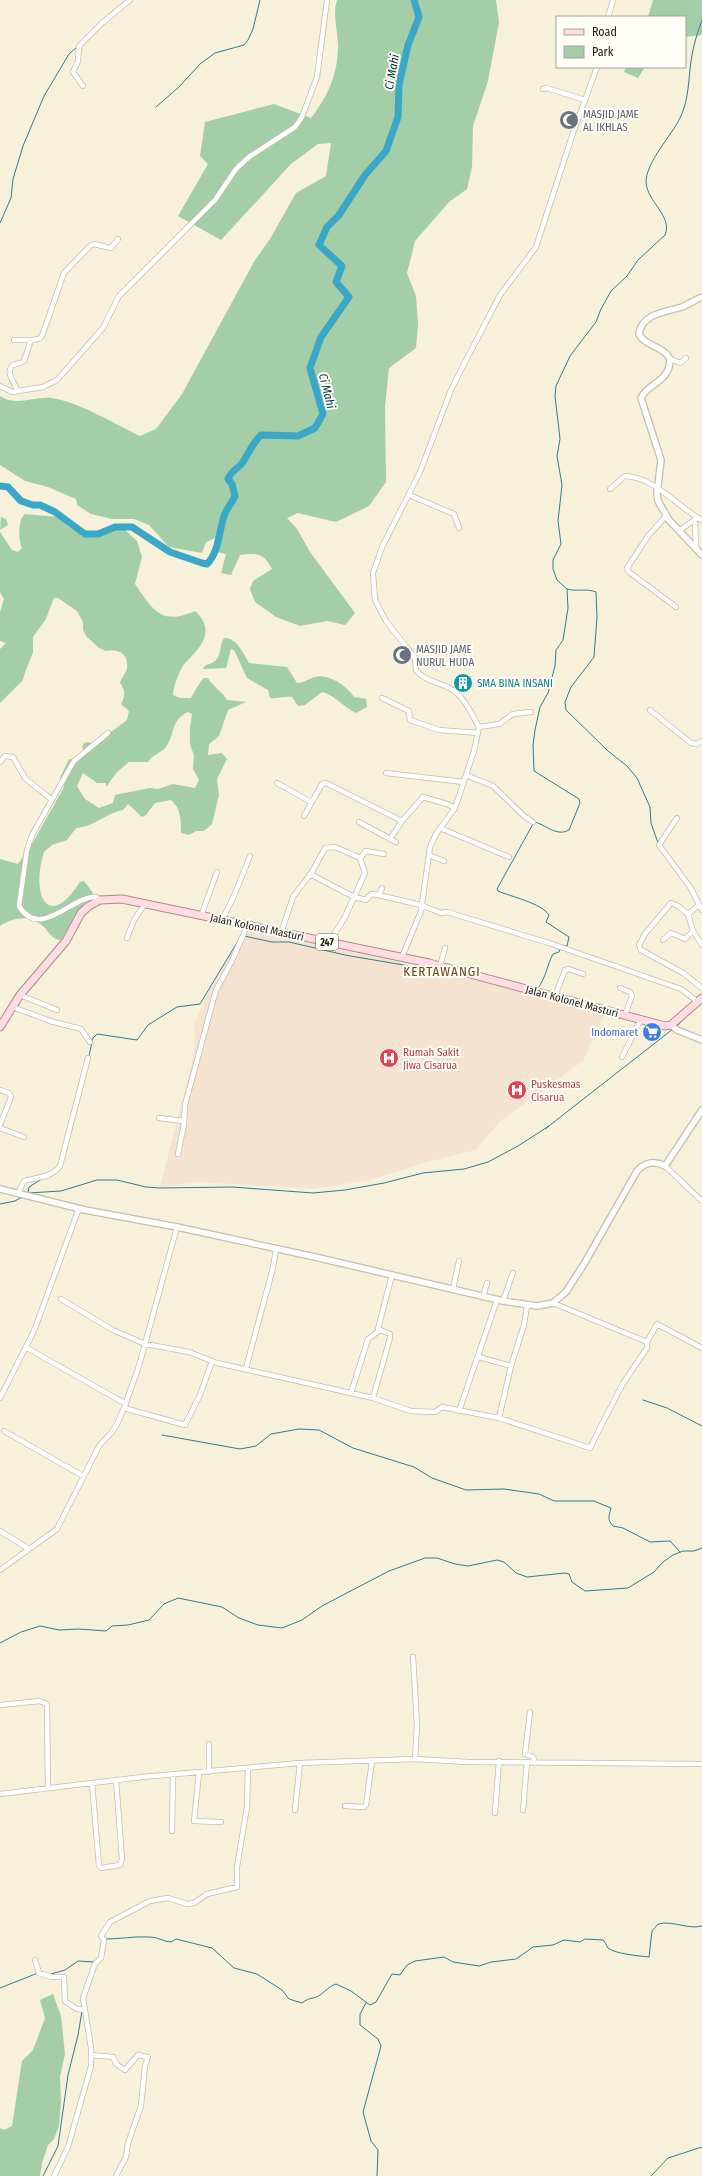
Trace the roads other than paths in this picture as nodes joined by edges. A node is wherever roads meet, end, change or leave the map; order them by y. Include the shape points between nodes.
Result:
1 (130, 0) edge
2 (328, 0) edge
3 (613, 0) edge
4 (608, 16) edge
5 (597, 68) edge
6 (83, 86) dead end
7 (543, 89) dead end
8 (586, 100) junction
9 (118, 239) dead end
10 (702, 297) edge
11 (14, 340) dead end
12 (31, 340) junction
13 (686, 358) dead end
14 (670, 359) junction
15 (0, 386) edge
16 (17, 391) junction
17 (610, 489) dead end
18 (658, 490) junction
19 (409, 495) junction
20 (666, 516) junction
21 (698, 519) edge
22 (459, 528) dead end
23 (680, 530) junction
24 (696, 547) junction
25 (702, 555) edge
26 (676, 607) dead end
27 (382, 698) dead end
28 (650, 710) dead end
29 (531, 712) dead end
30 (479, 727) junction
31 (108, 733) dead end
32 (478, 733) junction
33 (702, 741) edge
34 (0, 762) edge
35 (386, 773) dead end
36 (466, 775) junction
37 (463, 782) junction
38 (277, 783) dead end
39 (52, 800) junction
40 (311, 802) junction
41 (455, 808) junction
42 (304, 816) dead end
43 (677, 818) dead end
44 (402, 821) junction
45 (359, 822) dead end
46 (533, 822) dead end
47 (440, 828) junction
48 (390, 839) junction
49 (396, 842) dead end
50 (384, 854) dead end
51 (428, 855) junction
52 (250, 856) dead end
53 (509, 857) dead end
54 (360, 858) junction
55 (444, 861) dead end
56 (217, 872) dead end
57 (310, 874) junction
58 (382, 888) dead end
59 (378, 895) junction
60 (354, 897) junction
61 (100, 900) junction
62 (145, 904) junction
63 (699, 905) junction
64 (421, 906) junction
65 (702, 910) edge
66 (688, 914) junction
67 (201, 916) junction
68 (222, 920) junction
69 (247, 926) junction
70 (694, 931) junction
71 (281, 932) junction
72 (127, 938) dead end
73 (663, 940) dead end
74 (329, 942) junction
75 (702, 946) edge
76 (445, 948) dead end
77 (402, 957) junction
78 (440, 966) junction
79 (583, 974) dead end
80 (620, 988) dead end
81 (702, 988) edge
82 (20, 995) junction
83 (555, 996) junction
84 (700, 1000) edge
85 (13, 1007) junction
86 (57, 1010) dead end
87 (625, 1015) junction
88 (641, 1019) junction
89 (0, 1027) edge
90 (673, 1027) junction
91 (702, 1040) edge
92 (90, 1042) dead end
93 (622, 1057) dead end
94 (88, 1058) dead end
95 (0, 1090) edge
96 (702, 1110) edge
97 (159, 1118) dead end
98 (183, 1121) junction
99 (0, 1126) edge
100 (24, 1137) dead end
101 (178, 1154) dead end
102 (665, 1166) junction
103 (0, 1189) edge
104 (24, 1194) junction
105 (702, 1201) edge
106 (78, 1208) junction
107 (177, 1227) junction
108 (276, 1249) junction
109 (459, 1261) dead end
110 (513, 1273) dead end
111 (392, 1275) junction
112 (487, 1283) dead end
113 (453, 1289) junction
114 (483, 1297) junction
115 (61, 1299) dead end
116 (500, 1301) junction
117 (553, 1303) junction
118 (527, 1306) junction
119 (378, 1331) junction
120 (647, 1342) junction
121 (145, 1344) junction
122 (27, 1348) junction
123 (702, 1348) edge
124 (479, 1358) junction
125 (212, 1361) junction
126 (511, 1366) junction
127 (246, 1368) junction
128 (351, 1393) junction
129 (0, 1398) edge
130 (373, 1398) junction
131 (125, 1406) junction
132 (459, 1411) junction
133 (499, 1418) junction
134 (4, 1431) dead end
135 (83, 1476) junction
136 (0, 1531) edge
137 (29, 1549) junction
138 (0, 1570) edge
139 (413, 1657) dead end
140 (0, 1705) edge
141 (530, 1712) dead end
142 (209, 1744) dead end
143 (415, 1759) junction
144 (372, 1762) junction
145 (499, 1762) junction
146 (527, 1762) junction
147 (535, 1762) junction
148 (300, 1763) junction
149 (702, 1764) edge
150 (248, 1768) junction
151 (209, 1772) junction
152 (199, 1773) junction
153 (173, 1775) junction
154 (116, 1780) junction
155 (92, 1783) junction
156 (48, 1788) junction
157 (0, 1794) edge
158 (345, 1806) dead end
159 (295, 1810) dead end
160 (523, 1810) dead end
161 (495, 1813) dead end
162 (222, 1822) dead end
163 (172, 1831) dead end
164 (35, 1960) dead end
165 (85, 2010) junction
166 (91, 2055) junction
167 (54, 2176) edge
168 (116, 2176) edge

1 - 6 street via 79,46 78,61 73,72
2 - 16 street via 317,77 302,117 295,127 249,157 236,169 215,200 119,296 103,328 57,380 43,388
3 - 4 street
5 - 8 street
7 - 8 street
8 - 19 street via 536,247 500,295 462,368
9 - 12 street via 111,248 94,244 71,264 61,278 42,336
10 - 14 street via 682,307 653,315 639,330 641,339 666,352
11 - 12 street
12 - 16 street via 24,361 11,368 10,378
13 - 14 street via 680,363
14 - 18 street via 665,375 644,392 641,398 661,460
15 - 16 street via 8,391
17 - 18 street via 625,476 636,478
18 - 20 street via 658,502
18 - 21 street
19 - 22 street via 454,514
19 - 30 street via 382,547 373,574 375,600 386,621 415,658 418,673 452,689 465,703
20 - 23 street
20 - 26 street via 648,536 627,568
21 - 23 street
21 - 24 street
23 - 24 street
24 - 25 street
27 - 32 street via 410,712 410,720 439,730
28 - 33 street via 691,743 698,744
29 - 30 street via 513,714 499,724
30 - 32 street
31 - 39 street via 74,761
32 - 36 street
34 - 39 street via 6,756 13,757 25,778
35 - 37 street
36 - 37 street
36 - 46 street via 493,786
37 - 41 street
38 - 40 street
39 - 61 street via 29,842 19,906 30,916 43,918 88,898 96,897
40 - 42 street
40 - 44 street via 322,784 330,784
41 - 44 street via 423,797
41 - 47 street
43 - 63 street via 659,845 690,887
44 - 48 street
45 - 48 street
47 - 51 street via 432,840
47 - 53 street
48 - 49 street
50 - 54 street via 366,851
51 - 55 street
51 - 64 street
52 - 68 street
54 - 57 street via 331,846 325,848
54 - 60 street via 366,873
56 - 67 street
57 - 60 street
57 - 71 street via 293,897
58 - 59 street
59 - 60 street via 371,894 366,900
59 - 64 street
60 - 74 street
61 - 62 main road, Jalan Kolonel Masturi / 247 via 114,898
61 - 82 main road via 82,913 56,956
62 - 67 main road, Jalan Kolonel Masturi / 247
62 - 72 street via 134,920
63 - 65 street
63 - 66 street
64 - 77 street
64 - 84 street via 549,943 686,992
66 - 70 street
66 - 81 street via 671,904 651,930 644,934 639,945 641,950
67 - 68 main road, Jalan Kolonel Masturi / 247
68 - 69 main road, Jalan Kolonel Masturi / 247
69 - 71 main road, Jalan Kolonel Masturi / 247
69 - 98 street via 216,990
70 - 73 street via 685,939 671,933
70 - 75 street
71 - 74 main road, Jalan Kolonel Masturi / 247
74 - 77 main road, Jalan Kolonel Masturi / 247
76 - 78 street
77 - 78 main road, Jalan Kolonel Masturi / 247
78 - 83 main road, Jalan Kolonel Masturi / 247
79 - 83 street via 565,970
80 - 87 street via 630,992 632,996
82 - 85 main road
82 - 86 street
83 - 87 main road, Jalan Kolonel Masturi / 247
84 - 90 main road
85 - 89 main road
85 - 92 street via 81,1029
87 - 88 main road, Jalan Kolonel Masturi / 247
88 - 90 main road, Jalan Kolonel Masturi / 247
88 - 93 street
90 - 91 street
94 - 104 street via 60,1166 46,1176 24,1181
95 - 99 street via 9,1093 11,1097
96 - 102 street
97 - 98 street
98 - 101 street
99 - 100 street
102 - 105 street
102 - 117 street via 648,1163 637,1171 584,1264 566,1292
103 - 104 street
104 - 106 street
106 - 107 street
106 - 122 street
107 - 108 street
107 - 121 street
108 - 111 street
108 - 127 street
109 - 113 street
110 - 116 street
111 - 113 street
111 - 119 street
112 - 114 street
113 - 114 street
114 - 116 street
115 - 121 street via 113,1330
116 - 118 street
116 - 124 street
117 - 118 street
117 - 120 street
118 - 126 street
119 - 128 street via 368,1339
119 - 130 street via 390,1334 390,1338
120 - 123 street via 657,1324
120 - 133 street via 644,1354 622,1385 590,1448
121 - 125 street via 189,1352
121 - 131 street
122 - 129 street
122 - 131 street
124 - 126 street
124 - 132 street
125 - 127 street
125 - 131 street via 200,1395 185,1425
126 - 133 street
127 - 128 street
128 - 130 street
130 - 132 street via 411,1410 435,1412 442,1407
131 - 135 street via 112,1432 98,1446
132 - 133 street
134 - 135 street
135 - 137 street via 57,1529
136 - 137 street
137 - 138 street
139 - 143 street via 417,1719
140 - 156 street via 40,1700 47,1704
141 - 147 street via 525,1754 534,1758
142 - 151 street
143 - 144 street
143 - 145 street
144 - 148 street
144 - 158 street via 366,1805
145 - 146 street
145 - 161 street
146 - 147 street
146 - 160 street
147 - 149 street
148 - 150 street
148 - 159 street
150 - 151 street
150 - 165 street via 247,1807 237,1867 237,1887 207,1894 194,1903 187,1904 168,1898 150,1901 110,1922 101,1936 104,1940 101,1958 95,1964 83,1995
151 - 152 street
152 - 153 street
152 - 162 street via 194,1821
153 - 154 street
153 - 163 street
154 - 155 street
154 - 155 street via 122,1859 120,1866 115,1867 99,1866
155 - 156 street
156 - 157 street
164 - 165 street via 40,1973 64,1977 65,2001 76,2009
165 - 166 street
166 - 167 street via 90,2069 68,2147
166 - 168 street via 113,2057 116,2064 125,2070 138,2055 148,2057 141,2106 128,2143 126,2158

